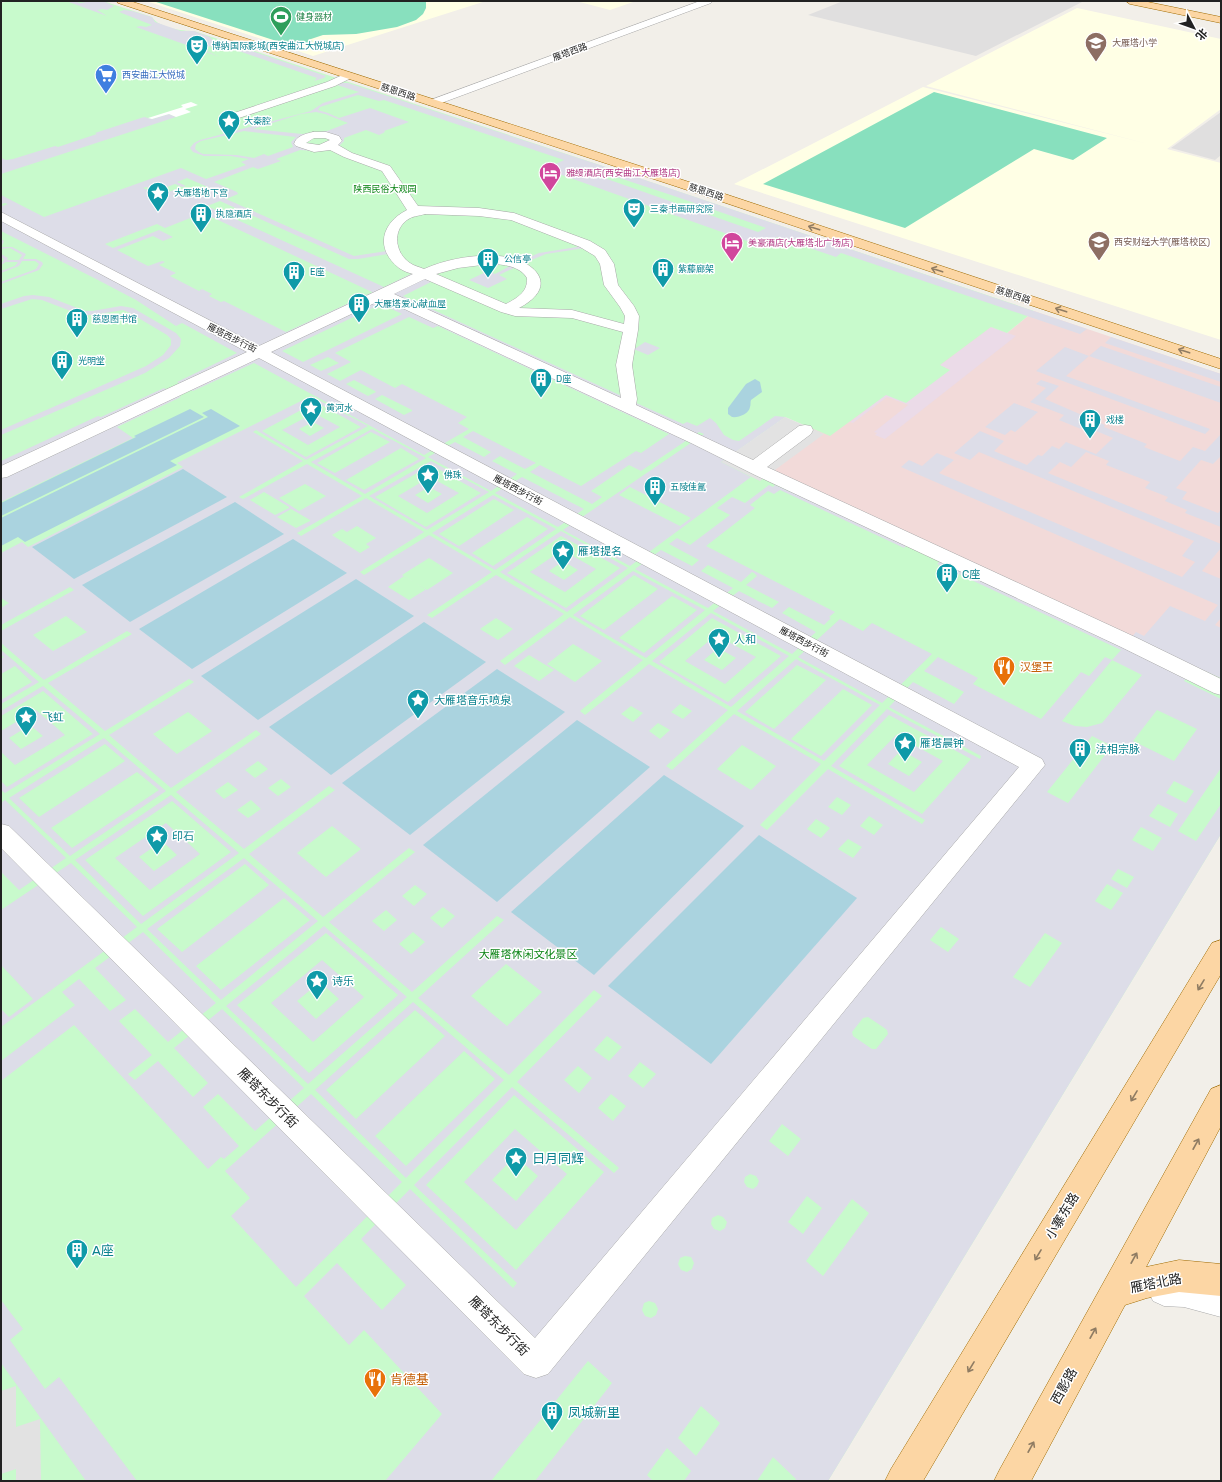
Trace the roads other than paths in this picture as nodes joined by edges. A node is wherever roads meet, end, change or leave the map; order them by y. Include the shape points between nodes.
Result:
1 (121, 1) edge
2 (689, 1) edge
3 (708, 1) edge
4 (1130, 1) edge
5 (1149, 1) edge
6 (1221, 16) edge
7 (1221, 20) edge
8 (347, 76) dead end
9 (427, 102) junction
10 (235, 116) dead end
11 (330, 145) dead end
12 (414, 211) junction
13 (1, 216) edge
14 (424, 274) junction
15 (383, 294) junction
16 (506, 309) junction
17 (631, 330) junction
18 (259, 352) junction
19 (1221, 364) edge
20 (628, 407) junction
21 (805, 430) dead end
22 (761, 471) junction
23 (1, 473) edge
24 (1221, 688) edge
25 (1, 833) edge
26 (1221, 951) edge
27 (1221, 1098) edge
28 (1221, 1280) edge
29 (1115, 1292) junction
30 (1221, 1301) edge
31 (536, 1362) joint
32 (903, 1481) edge
33 (1012, 1481) edge

1 - 9 main road, 慈恩西路
2 - 9 street, 雁塔西路
3 - 9 street, 雁塔西路
4 - 7 main road
5 - 6 main road
8 - 10 street via 331,84
19 -> 9 main road, 慈恩西路
11 - 12 street via 386,170
12 - 14 street via 396,224 389,242 392,254 400,262
12 - 17 street via 479,212 514,217 594,248 605,259 611,285 630,310
13 - 18 street, 雁塔西步行街
14 - 15 street
14 - 16 street
14 - 16 street via 456,263 478,260 500,260 518,264 532,274 534,287 524,299
15 - 18 street
15 - 20 street
16 - 17 street via 527,313 572,314
17 - 20 street via 624,365
18 - 23 street
18 - 31 street, 雁塔西步行街 via 1034,765
20 - 22 street
21 - 22 street via 758,465
22 - 24 street
25 - 31 street, 雁塔东步行街
26 -> 32 main road, 小寨东路
29 -> 27 main road
28 - 29 main road, 雁塔北路 via 1179,1276
29 - 30 street via 1184,1291
33 -> 29 main road, 西影路

